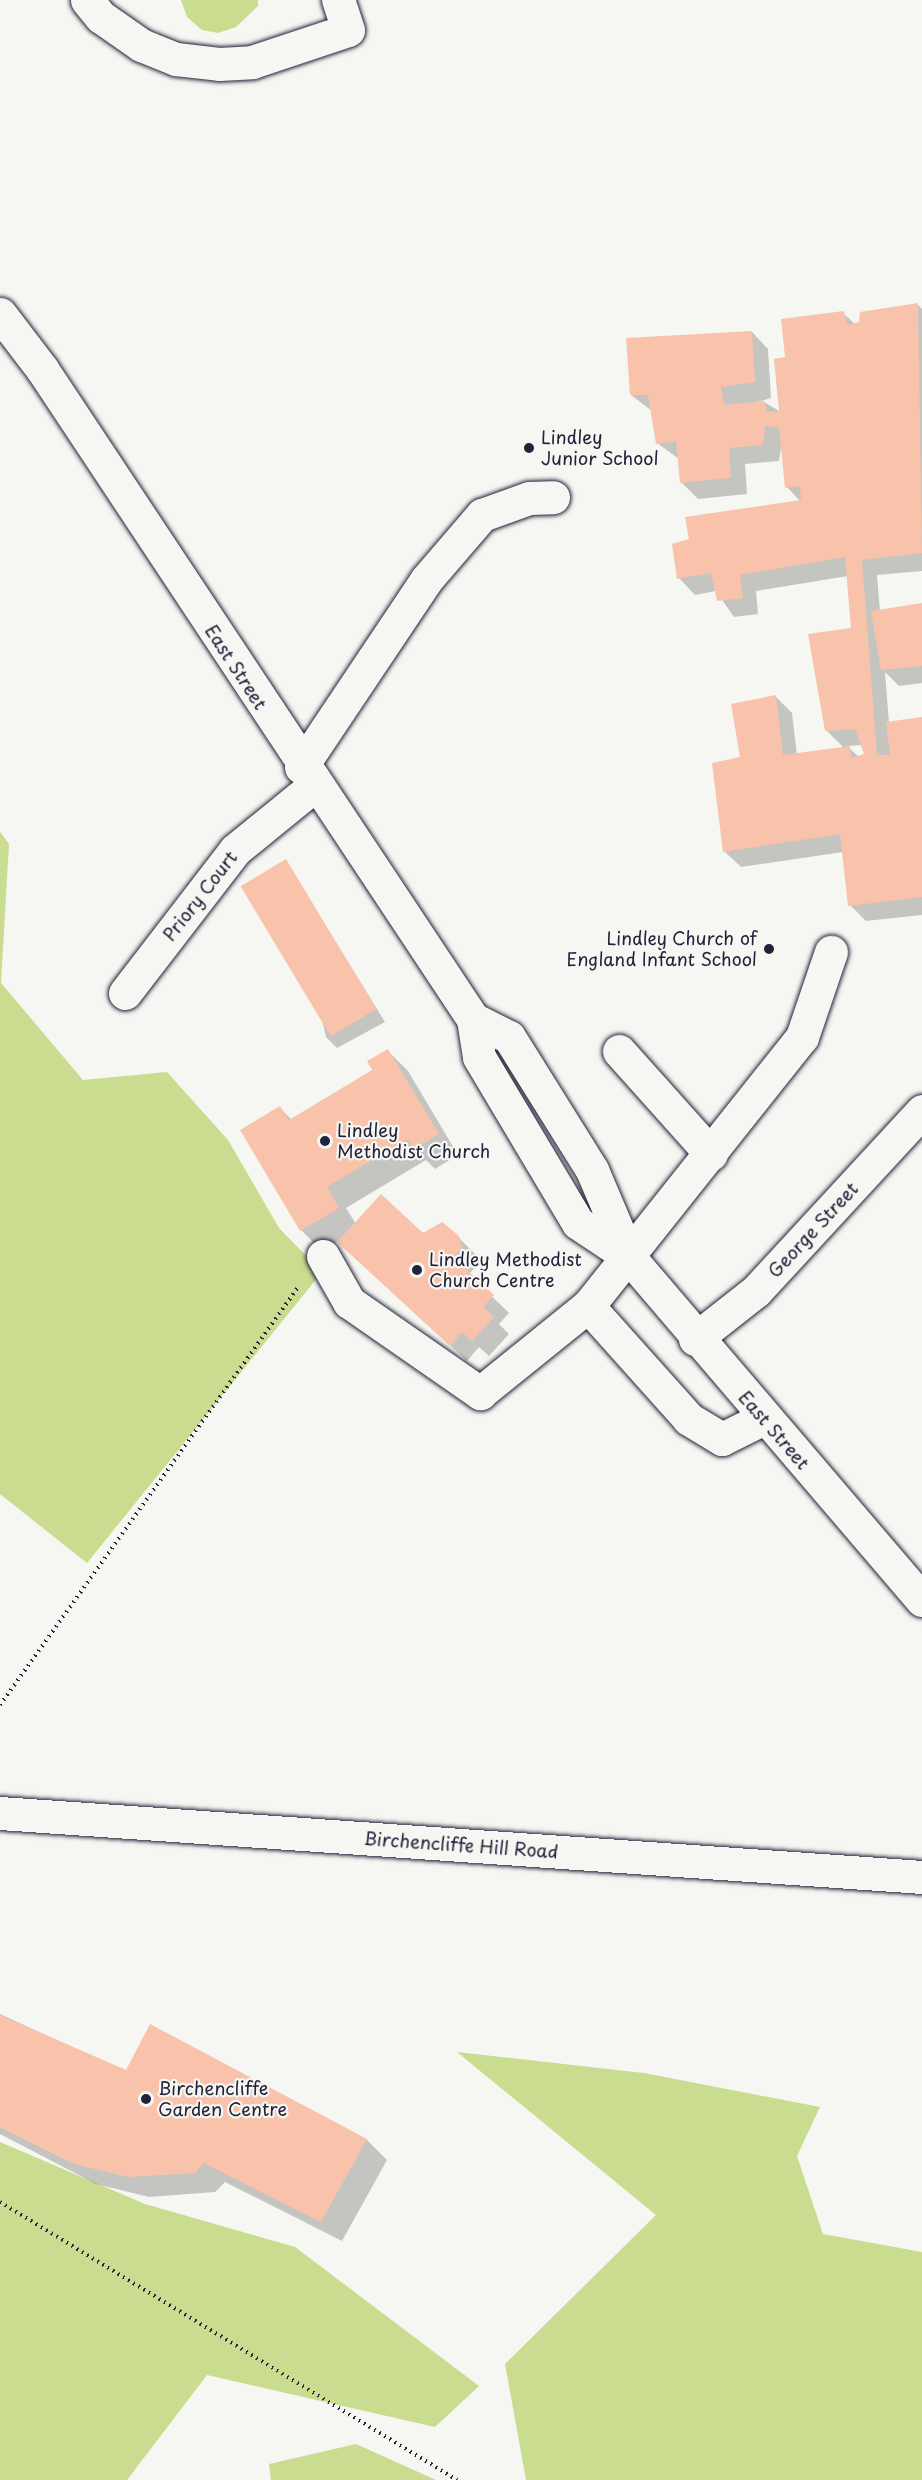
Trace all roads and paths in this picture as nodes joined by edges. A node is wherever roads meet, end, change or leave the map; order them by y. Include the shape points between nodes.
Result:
1 (87, 0) edge
2 (338, 0) edge
3 (0, 314) edge
4 (554, 496) dead end
5 (308, 776) junction
6 (831, 952) dead end
7 (124, 993) dead end
8 (619, 1051) dead end
9 (922, 1111) edge
10 (711, 1154) junction
11 (323, 1256) joint
12 (629, 1257) junction
13 (588, 1306) junction
14 (695, 1339) junction
15 (764, 1418) junction
16 (918, 1587) edge
17 (0, 1705) edge
18 (0, 1814) edge
19 (922, 1876) edge
20 (0, 2202) edge
21 (457, 2480) edge

1 - 2 street via 101,17 141,45 176,59 219,64 252,62 348,30
3 - 5 street, East Street via 49,379
4 - 5 street, Priory Court via 529,498 482,515 426,580
5 - 7 street, Priory Court via 235,850
5 - 12 street, East Street via 473,1019 479,1057 578,1223
6 - 10 street via 802,1037
8 - 10 street
9 - 14 street, George Street via 756,1291
10 - 12 street
11 - 13 street via 349,1302 480,1393
11 - 17 path via 210,1405
12 - 13 street
12 - 14 street, East Street
13 - 15 street via 689,1419 722,1439
14 - 15 street, East Street
15 - 16 street, East Street
18 - 19 street, Birchencliffe Hill Road
20 - 21 path

